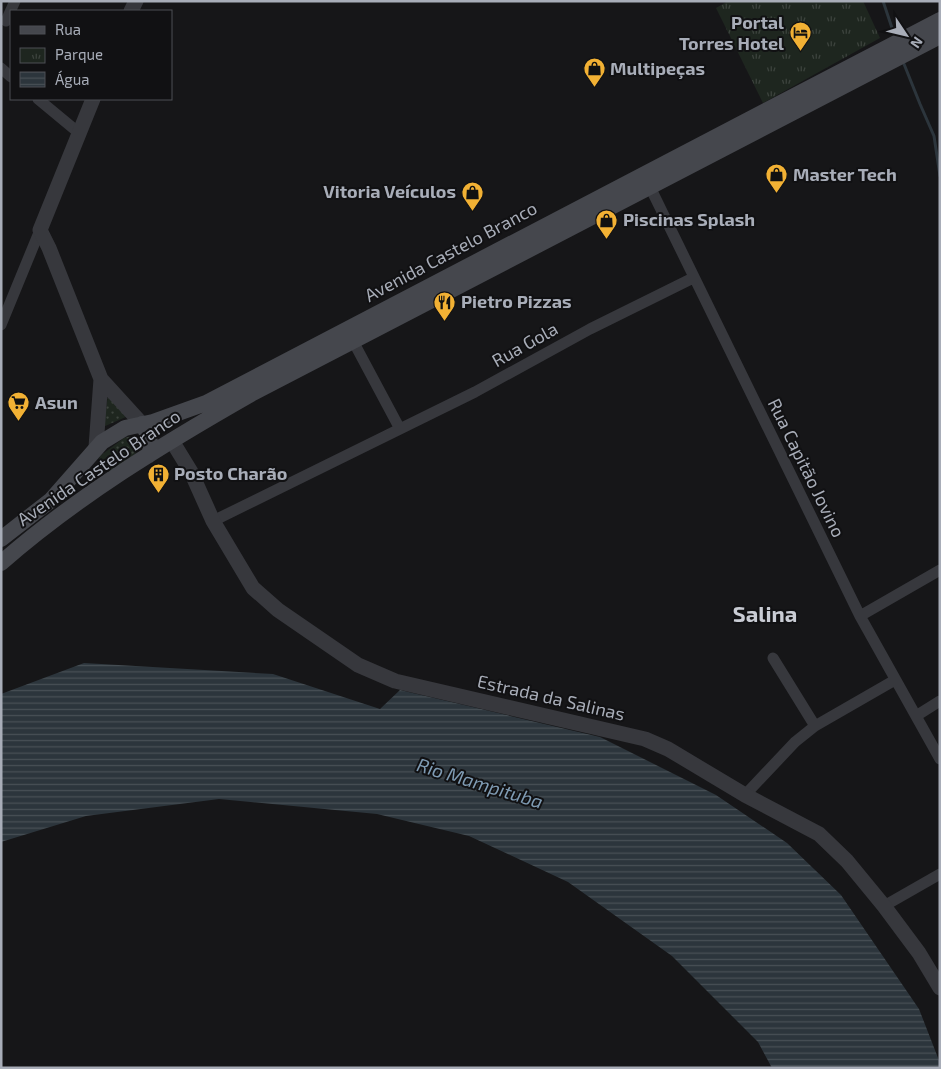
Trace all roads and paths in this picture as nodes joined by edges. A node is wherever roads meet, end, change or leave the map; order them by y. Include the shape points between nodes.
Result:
1 (10, 12) edge
2 (940, 20) edge
3 (6, 21) dead end
4 (940, 36) edge
5 (39, 100) edge
6 (93, 100) edge
7 (79, 133) junction
8 (650, 188) junction
9 (40, 230) junction
10 (693, 278) junction
11 (1, 325) edge
12 (353, 341) junction
13 (100, 379) junction
14 (147, 424) junction
15 (400, 429) junction
16 (172, 441) junction
17 (93, 451) junction
18 (149, 454) junction
19 (107, 484) junction
20 (213, 521) junction
21 (1, 539) edge
22 (1, 563) edge
23 (940, 570) edge
24 (860, 616) junction
25 (773, 658) dead end
26 (895, 680) junction
27 (940, 701) edge
28 (916, 716) junction
29 (815, 726) junction
30 (940, 759) edge
31 (745, 795) junction
32 (940, 874) edge
33 (884, 906) junction
34 (940, 988) edge

1 - 3 street
2 - 14 main road, Avenida Castelo Branco via 206,403
4 - 8 main road, Avenida Castelo Branco
5 - 7 street
6 - 7 street
7 - 9 street
8 - 10 street, Rua Capitão Jovino
8 - 12 main road, Avenida Castelo Branco
9 - 11 street
9 - 13 street
10 - 15 street, Rua Gola
10 - 24 street, Rua Capitão Jovino
12 - 15 street
12 - 16 main road, Avenida Castelo Branco via 251,394
13 - 14 street
13 - 17 street
14 - 16 main road
14 - 17 main road, Avenida Castelo Branco via 125,428
14 - 18 main road
15 - 20 street, Rua Gola
16 - 18 main road, Avenida Castelo Branco
16 - 20 street, Estrada da Salinas via 191,472
17 - 19 main road via 87,465 90,474
17 - 21 main road, Avenida Castelo Branco via 51,500
18 - 19 main road, Avenida Castelo Branco
19 - 22 main road, Avenida Castelo Branco
20 - 31 street, Estrada da Salinas via 253,588 266,601 358,665 395,682 645,740 668,749
23 - 24 street
24 - 26 street, Rua Capitão Jovino
25 - 29 street
26 - 28 street, Rua Capitão Jovino
26 - 29 street
27 - 28 street
28 - 30 street, Rua Capitão Jovino
29 - 31 street via 795,742
31 - 33 street, Estrada da Salinas via 818,834 847,861
32 - 33 street
33 - 34 street, Estrada da Salinas

